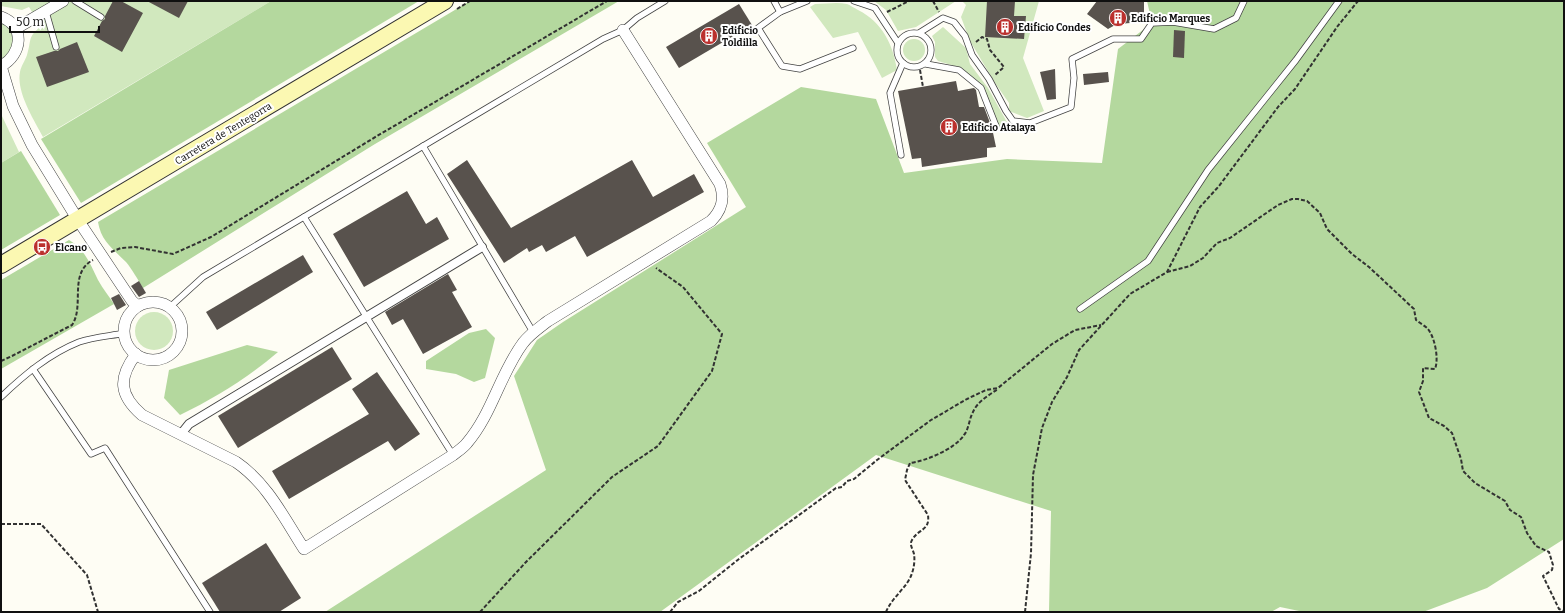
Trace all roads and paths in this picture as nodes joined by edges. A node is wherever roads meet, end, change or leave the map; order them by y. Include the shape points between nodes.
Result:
1 (63, 1) edge
2 (75, 1) edge
3 (445, 1) edge
4 (607, 1) edge
5 (665, 1) edge
6 (774, 1) edge
7 (807, 1) edge
8 (854, 1) edge
9 (910, 1) edge
10 (933, 1) edge
11 (1244, 1) edge
12 (1339, 1) edge
13 (1358, 1) edge
14 (48, 8) junction
15 (780, 12) junction
16 (880, 16) junction
17 (1, 17) edge
18 (101, 17) dead end
19 (943, 18) junction
20 (15, 30) junction
21 (623, 30) junction
22 (919, 33) junction
23 (982, 37) dead end
24 (898, 43) junction
25 (56, 47) dead end
26 (853, 48) dead end
27 (903, 63) junction
28 (926, 64) junction
29 (919, 67) junction
30 (989, 79) junction
31 (923, 87) dead end
32 (996, 126) dead end
33 (423, 146) junction
34 (901, 155) dead end
35 (304, 217) junction
36 (78, 220) junction
37 (482, 247) junction
38 (113, 251) dead end
39 (646, 260) junction
40 (90, 262) dead end
41 (1, 266) edge
42 (1168, 272) junction
43 (134, 306) junction
44 (170, 307) junction
45 (1080, 309) dead end
46 (366, 317) junction
47 (1102, 325) junction
48 (533, 332) junction
49 (125, 333) junction
50 (136, 354) junction
51 (1, 361) edge
52 (33, 369) junction
53 (998, 388) junction
54 (1, 397) edge
55 (181, 434) junction
56 (453, 455) junction
57 (1, 524) edge
58 (1564, 611) edge
59 (98, 612) edge
60 (210, 612) edge
61 (480, 612) edge
62 (670, 612) edge
63 (886, 612) edge
64 (1025, 612) edge

1 - 14 street
2 - 18 lane
3 - 36 main road, Carretera de Tentegorra
4 - 38 path via 211,237 173,254 135,247
5 - 21 lane
6 - 15 lane
7 - 15 lane
8 - 16 lane via 875,8
9 - 16 path
10 - 19 path
11 - 30 lane via 1236,18 1214,29 1173,22 1152,23 1141,39 1114,39 1072,59 1074,78 1071,107 1030,123 1013,121
12 - 45 lane via 1296,60 1208,170 1148,261
13 - 42 path via 1294,89 1200,207
14 - 20 street
14 - 25 lane
15 - 26 lane via 758,28 782,66 800,68
16 - 24 lane
17 - 20 street
19 - 22 lane
19 - 30 lane via 954,22 965,36 972,54
20 - 36 street via 17,50 13,57 1,66 7,89 24,131
21 - 33 lane via 603,39
21 - 39 street via 720,184 723,193 721,208 711,221
22 - 24 lane via 910,33
22 - 28 lane via 929,40 931,46 932,52
23 - 30 path via 987,39 990,50 1004,67
24 - 27 lane via 898,55
27 - 29 lane via 909,67
27 - 34 lane via 890,93
28 - 29 lane
28 - 32 lane via 959,70 981,88
29 - 31 path
33 - 35 lane
33 - 37 lane
35 - 44 lane via 203,277
35 - 46 lane
36 - 41 main road, Carretera de Tentegorra
36 - 43 street
37 - 46 street
37 - 48 lane
39 - 48 street
39 - 61 path via 682,287 722,334 712,371 658,446 612,477 526,562
40 - 51 path via 80,275 76,319 72,324
42 - 47 path via 1130,294
42 - 58 path via 1190,266 1203,258 1218,243 1230,238 1278,205 1292,199 1307,201 1320,213 1327,229 1414,309 1416,320 1433,336 1437,364 1435,369 1423,368 1419,392 1429,418 1452,433 1463,471 1475,484 1505,501 1510,510 1521,517 1527,533 1536,546 1549,552 1552,570 1543,576 1559,609
43 - 44 street via 154,302
43 - 49 street via 126,321
44 - 50 street via 177,314 182,333 174,351 165,357 155,359
46 - 55 street via 189,424
46 - 56 lane
47 - 53 path via 1075,330 1052,344
47 - 64 path via 1079,350 1052,402 1042,428 1033,475 1031,553
48 - 56 street via 515,355 467,444
49 - 50 street via 126,341
49 - 52 lane via 79,342
50 - 55 street via 125,371 123,382 128,400 142,415
52 - 54 lane
52 - 60 lane via 91,454 106,448
53 - 62 path via 979,393 932,420 854,479 836,488 744,555 699,591 678,602
53 - 63 path via 973,411 960,441 939,454 910,463 906,480 928,515 929,522 912,541 914,554 911,576
55 - 56 street via 236,462 259,480 304,549
57 - 59 path via 41,524 87,575

